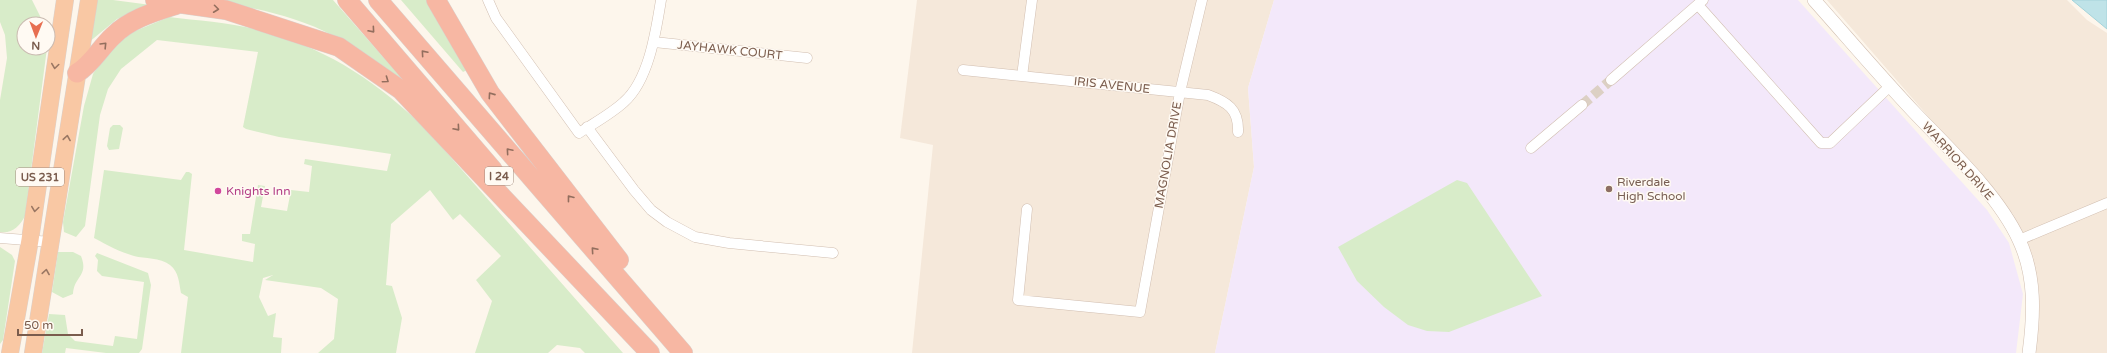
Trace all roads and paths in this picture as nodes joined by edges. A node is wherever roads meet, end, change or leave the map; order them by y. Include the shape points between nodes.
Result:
1 (65, 0) edge
2 (89, 0) edge
3 (155, 0) edge
4 (347, 0) edge
5 (378, 0) edge
6 (436, 0) edge
7 (488, 0) edge
8 (661, 0) edge
9 (1032, 0) edge
10 (1202, 0) edge
11 (1814, 0) edge
12 (1701, 2) edge
13 (177, 4) junction
14 (654, 42) junction
15 (807, 58) dead end
16 (963, 70) dead end
17 (77, 73) junction
18 (1022, 76) junction
19 (1611, 80) tunnel mouth
20 (1890, 86) junction
21 (1180, 92) junction
22 (1582, 105) tunnel mouth
23 (583, 130) junction
24 (1238, 132) dead end
25 (1531, 148) dead end
26 (2107, 203) edge
27 (1027, 208) dead end
28 (0, 238) edge
29 (30, 240) junction
30 (2019, 240) junction
31 (51, 242) junction
32 (833, 253) dead end
33 (679, 348) edge
34 (10, 353) edge
35 (33, 353) edge
36 (651, 353) edge
37 (2029, 353) edge

1 -> 29 highway, US 231
2 - 17 highway, US 231
3 - 13 highway
4 -> 36 highway, I 24
33 -> 5 highway, I 24
33 -> 6 highway via 634,280 490,94
7 - 23 street via 496,18
8 - 14 street
9 - 18 street
10 - 21 street, MAGNOLIA DRIVE
11 - 20 street, WARRIOR DRIVE
12 - 19 street
12 - 20 street via 1821,143 1830,143
17 -> 13 highway via 88,66 99,50 120,30 138,18
13 -> 36 highway via 226,10 339,47 401,90
14 - 15 street, JAYHAWK COURT
14 - 23 street via 641,78 625,101
16 - 18 street, IRIS AVENUE
31 -> 17 highway, US 231
18 - 21 street, IRIS AVENUE
20 - 30 street, WARRIOR DRIVE via 1979,183 2004,213
21 - 24 street, IRIS AVENUE via 1208,95 1225,101 1237,117
21 - 27 street, MAGNOLIA DRIVE via 1140,312 1018,300
22 - 25 street
23 - 32 street via 651,210 667,222 695,236
26 - 30 street
28 - 29 street
29 - 31 street
29 - 34 highway, US 231
30 - 37 street, WARRIOR DRIVE via 2029,267 2033,295
35 -> 31 highway, US 231

